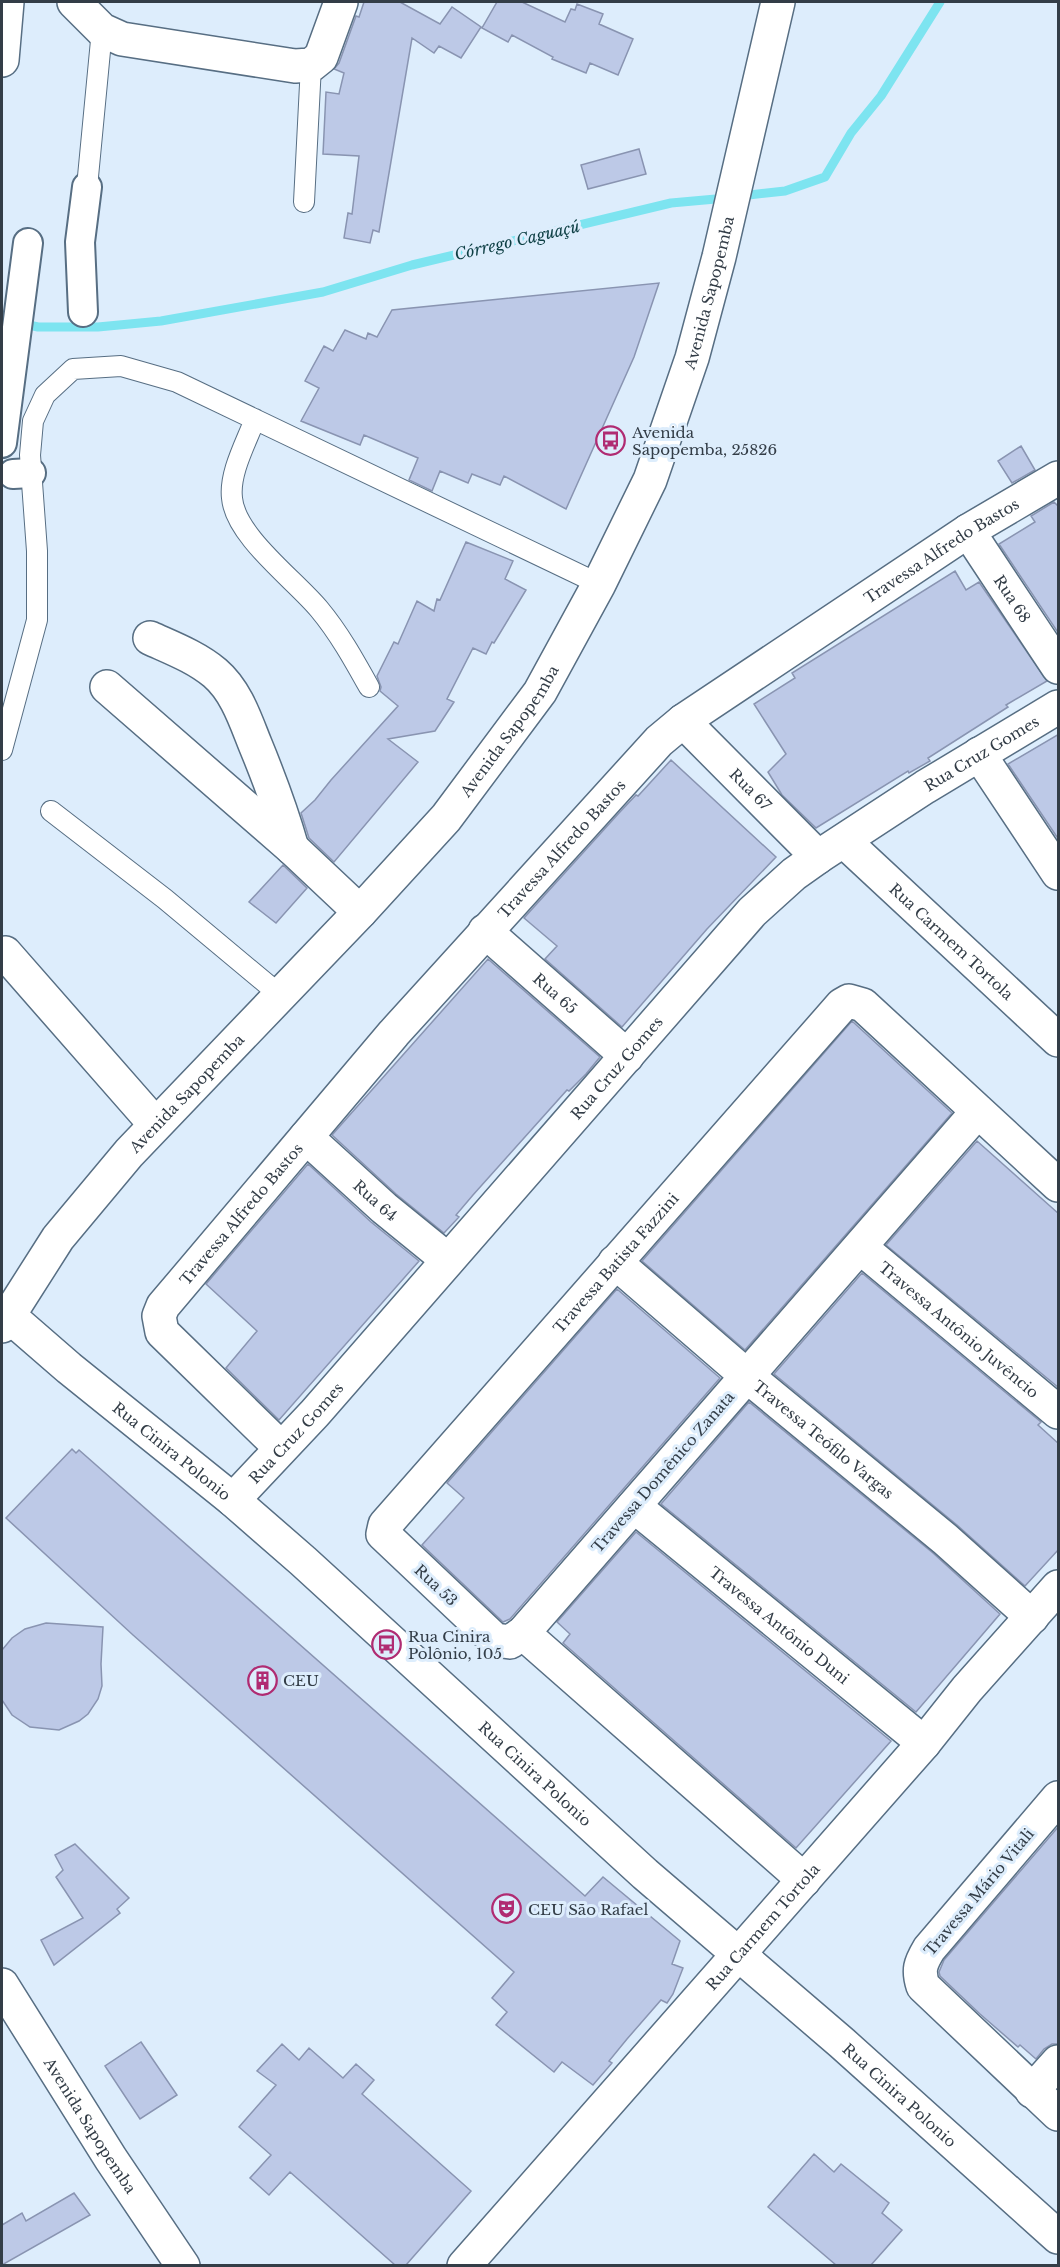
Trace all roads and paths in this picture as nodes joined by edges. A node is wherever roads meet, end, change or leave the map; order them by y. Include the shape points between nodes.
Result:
1 (7, 2) edge
2 (74, 2) edge
3 (341, 2) edge
4 (778, 2) edge
5 (102, 30) junction
6 (2, 60) edge
7 (311, 65) junction
8 (87, 187) joint
9 (304, 202) dead end
10 (28, 243) dead end
11 (83, 312) dead end
12 (255, 419) junction
13 (2, 443) edge
14 (1059, 478) edge
15 (968, 531) junction
16 (599, 584) junction
17 (150, 638) dead end
18 (1059, 667) edge
19 (107, 687) dead end
20 (369, 687) dead end
21 (1059, 707) edge
22 (683, 721) junction
23 (2, 750) edge
24 (979, 754) junction
25 (51, 811) dead end
26 (292, 848) junction
27 (831, 849) junction
28 (1059, 873) edge
29 (360, 912) junction
30 (485, 931) junction
31 (3, 950) edge
32 (280, 995) junction
33 (1059, 1040) edge
34 (627, 1056) junction
35 (978, 1111) junction
36 (155, 1124) junction
37 (306, 1137) junction
38 (1059, 1185) edge
39 (860, 1247) junction
40 (448, 1260) junction
41 (615, 1262) junction
42 (5, 1321) edge
43 (747, 1376) junction
44 (1059, 1412) edge
45 (281, 1448) junction
46 (233, 1500) junction
47 (634, 1506) junction
48 (382, 1532) joint
49 (1059, 1587) edge
50 (1032, 1617) junction
51 (523, 1633) junction
52 (924, 1743) junction
53 (1059, 1798) edge
54 (804, 1880) junction
55 (738, 1953) junction
56 (2, 1989) edge
57 (1059, 2062) edge
58 (1032, 2091) junction
59 (1059, 2114) edge
60 (1059, 2237) edge
61 (183, 2265) edge
62 (464, 2265) edge

1 - 6 street
2 - 5 street
3 - 7 street via 321,57
4 - 16 street, Avenida Sapopemba via 692,358 651,480
5 - 7 street via 122,39 296,66
5 - 8 lane
7 - 9 lane
8 - 11 street via 68,245
10 - 13 street
12 - 16 lane
12 - 20 lane via 233,478 231,497 235,514 247,534 319,609 349,650
12 - 23 lane via 177,382 121,366 74,369 45,395 33,421 30,455 22,473 37,551 38,620
14 - 15 street, Travessa Alfredo Bastos
15 - 18 street, Rua 68
15 - 22 street, Travessa Alfredo Bastos
16 - 29 street, Avenida Sapopemba via 540,692 446,818
17 - 26 street via 194,658 216,673 231,692 276,795
19 - 26 street
21 - 24 street, Rua Cruz Gomes
22 - 27 street, Rua 67
22 - 30 street, Travessa Alfredo Bastos via 659,741
24 - 27 street, Rua Cruz Gomes
24 - 28 street
25 - 32 lane via 165,898
26 - 29 street
27 - 33 street, Rua Carmem Tortola
27 - 34 street, Rua Cruz Gomes via 794,874 752,912
29 - 32 street, Avenida Sapopemba
30 - 34 street, Rua 65
30 - 37 street, Travessa Alfredo Bastos
31 - 36 street
32 - 36 street, Avenida Sapopemba
34 - 40 street, Rua Cruz Gomes
35 - 38 street
35 - 39 street, Travessa Domênico Zanata
35 - 41 street, Travessa Batista Fazzini via 863,1005 849,1001
36 - 42 street, Avenida Sapopemba via 58,1238
37 - 40 street, Rua 64
37 - 45 street, Travessa Alfredo Bastos via 163,1306 159,1316 167,1338
39 - 43 street, Travessa Domênico Zanata
39 - 44 street, Travessa Antônio Juvêncio
40 - 45 street, Rua Cruz Gomes
41 - 43 street, Travessa Teófilo Vargas
41 - 48 street, Travessa Batista Fazzini
42 - 46 street, Rua Cinira Polonio
43 - 47 street, Travessa Domênico Zanata
43 - 50 street, Travessa Teófilo Vargas via 945,1539
45 - 46 street, Rua Cruz Gomes
46 - 55 street, Rua Cinira Polonio via 645,1874
47 - 51 street, Travessa Domênico Zanata
47 - 52 street, Travessa Antônio Duni
48 - 51 street, Rua 53 via 495,1641 510,1641
49 - 50 street, Rua Carmem Tortola
50 - 52 street, Rua Carmem Tortola
51 - 54 street
52 - 54 street, Rua Carmem Tortola
53 - 58 street, Travessa Mário Vitali via 929,1949 919,1973 923,1986
54 - 55 street, Rua Carmem Tortola
55 - 60 street, Rua Cinira Polonio
55 - 62 street, Rua Carmem Tortola
56 - 61 street, Avenida Sapopemba
57 - 58 street
58 - 59 street, Travessa Mário Vitali

